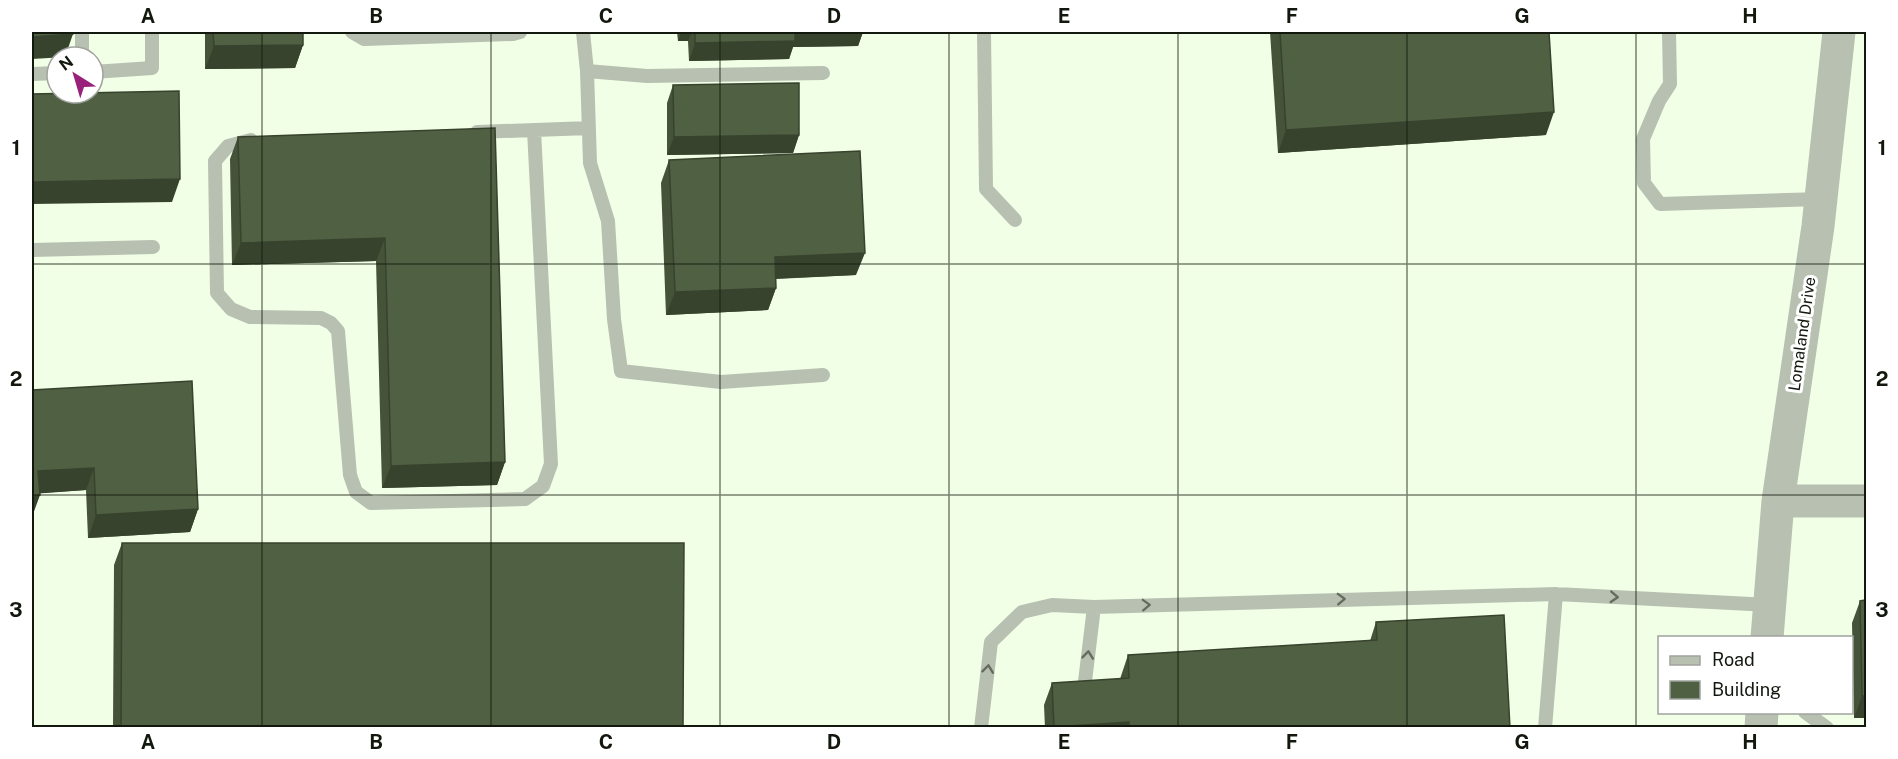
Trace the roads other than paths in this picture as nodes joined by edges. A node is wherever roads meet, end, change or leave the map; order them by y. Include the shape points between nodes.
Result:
1 (152, 32) edge
2 (352, 32) edge
3 (520, 32) edge
4 (583, 32) edge
5 (984, 32) edge
6 (1669, 32) edge
7 (1839, 32) edge
8 (105, 71) edge
9 (587, 71) junction
10 (823, 73) dead end
11 (589, 128) junction
12 (534, 130) junction
13 (464, 132) edge
14 (268, 140) edge
15 (1821, 199) junction
16 (1015, 220) dead end
17 (153, 247) dead end
18 (32, 250) edge
19 (823, 375) dead end
20 (1778, 501) junction
21 (1866, 501) edge
22 (1556, 594) junction
23 (1770, 605) junction
24 (1094, 607) junction
25 (1767, 636) edge
26 (1083, 703) edge
27 (1808, 714) edge
28 (981, 728) edge
29 (1545, 728) edge
30 (1827, 728) edge

1 - 8 lane via 152,68
2 - 3 lane via 364,39
4 - 9 lane
5 - 16 lane via 986,189
6 - 15 lane via 1670,84 1643,139 1644,183 1660,204
7 - 15 street, Lomaland Drive
9 - 10 lane via 647,76
9 - 11 lane
11 - 12 lane
11 - 19 lane via 590,163 608,221 621,371 721,382
12 - 13 lane
12 - 14 lane via 551,464 543,486 525,499 371,503 356,492 350,475 338,331 321,318 250,317 231,309 218,293 215,161 228,146 245,140
15 - 20 street, Lomaland Drive
17 - 18 lane
20 - 21 street
20 - 23 street, Lomaland Drive
22 -> 23 lane
24 -> 22 lane
22 - 29 lane
23 - 25 street, Lomaland Drive
26 -> 24 lane
28 -> 24 lane via 992,642 1022,612 1052,605
27 - 30 lane

